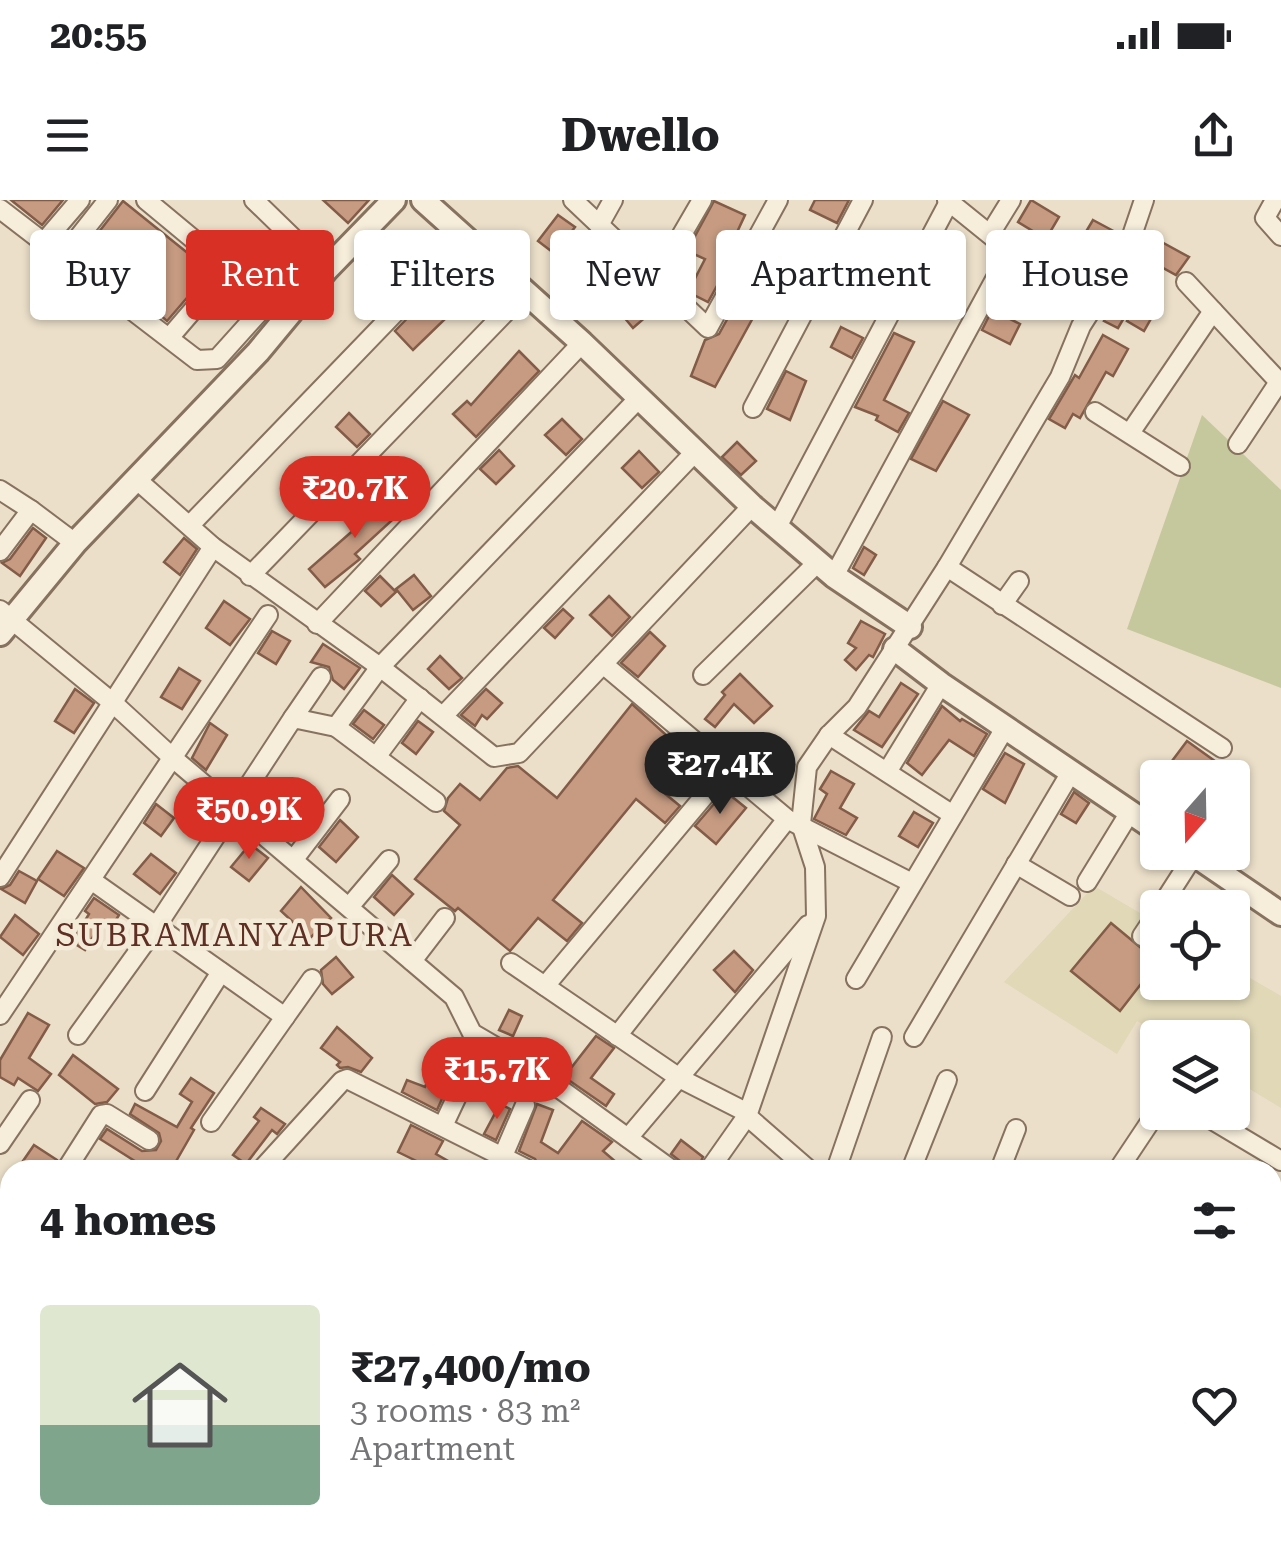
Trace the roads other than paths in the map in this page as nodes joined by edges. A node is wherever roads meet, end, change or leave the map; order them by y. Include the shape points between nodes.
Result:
1 (80, 200) edge
2 (108, 200) edge
3 (146, 200) edge
4 (254, 200) edge
5 (394, 200) edge
6 (423, 200) edge
7 (573, 200) edge
8 (613, 200) edge
9 (702, 200) edge
10 (756, 200) edge
11 (863, 200) edge
12 (1011, 200) edge
13 (1144, 200) edge
14 (1275, 200) edge
15 (948, 201) edge
16 (776, 205) edge
17 (0, 210) edge
18 (599, 225) junction
19 (54, 230) edge
20 (84, 230) edge
21 (285, 230) edge
22 (456, 230) edge
23 (604, 230) edge
24 (685, 230) edge
25 (992, 230) edge
26 (1134, 230) edge
27 (986, 231) edge
28 (30, 232) edge
29 (186, 232) edge
30 (1281, 236) edge
31 (334, 262) edge
32 (1186, 282) dead end
33 (986, 293) edge
34 (530, 298) edge
35 (1213, 311) junction
36 (696, 317) edge
37 (186, 318) edge
38 (146, 320) edge
39 (252, 320) edge
40 (285, 320) edge
41 (388, 320) edge
42 (498, 320) edge
43 (1085, 320) edge
44 (243, 330) junction
45 (169, 338) junction
46 (582, 343) junction
47 (263, 346) junction
48 (1280, 383) edge
49 (640, 398) junction
50 (754, 408) dead end
51 (1095, 412) dead end
52 (1130, 433) junction
53 (1238, 444) dead end
54 (696, 451) junction
55 (1180, 466) dead end
56 (136, 480) junction
57 (0, 490) edge
58 (752, 506) junction
59 (30, 510) junction
60 (190, 525) junction
61 (777, 527) junction
62 (75, 543) junction
63 (214, 548) junction
64 (0, 551) edge
65 (948, 567) junction
66 (826, 569) junction
67 (250, 576) junction
68 (1019, 581) dead end
69 (1002, 605) junction
70 (268, 615) dead end
71 (4, 621) edge
72 (316, 624) junction
73 (910, 627) junction
74 (895, 649) junction
75 (603, 664) junction
76 (380, 668) junction
77 (702, 675) dead end
78 (321, 677) dead end
79 (941, 684) junction
80 (420, 698) junction
81 (113, 703) junction
82 (444, 716) junction
83 (292, 718) junction
84 (336, 727) junction
85 (1005, 728) junction
86 (830, 735) junction
87 (1222, 748) dead end
88 (376, 757) junction
89 (174, 759) junction
90 (726, 770) junction
91 (887, 772) junction
92 (1071, 772) junction
93 (340, 799) dead end
94 (436, 802) dead end
95 (233, 807) junction
96 (1130, 812) junction
97 (953, 815) junction
98 (1140, 818) edge
99 (794, 822) junction
100 (294, 859) junction
101 (389, 860) dead end
102 (1016, 864) junction
103 (1216, 870) edge
104 (0, 877) edge
105 (90, 880) junction
106 (1087, 882) dead end
107 (912, 883) junction
108 (1070, 896) dead end
109 (348, 907) junction
110 (1281, 914) edge
111 (816, 916) junction
112 (445, 918) dead end
113 (156, 927) junction
114 (412, 961) junction
115 (511, 963) dead end
116 (221, 972) junction
117 (856, 978) dead end
118 (312, 979) dead end
119 (546, 986) junction
120 (0, 1015) edge
121 (285, 1016) junction
122 (78, 1035) dead end
123 (617, 1036) junction
124 (882, 1037) dead end
125 (914, 1037) dead end
126 (483, 1040) junction
127 (681, 1079) junction
128 (947, 1080) dead end
129 (146, 1091) dead end
130 (30, 1100) dead end
131 (525, 1104) dead end
132 (746, 1114) junction
133 (211, 1122) dead end
134 (443, 1126) junction
135 (1016, 1129) dead end
136 (1144, 1130) edge
137 (1229, 1130) edge
138 (628, 1138) junction
139 (149, 1140) dead end
140 (0, 1144) edge
141 (503, 1156) junction
142 (73, 1160) edge
143 (271, 1160) edge
144 (510, 1160) edge
145 (658, 1160) edge
146 (716, 1160) edge
147 (799, 1160) edge
148 (839, 1160) edge
149 (915, 1160) edge
150 (1004, 1160) edge
151 (1124, 1160) edge
152 (1278, 1160) edge

1 - 19 street
2 - 20 street
3 - 29 street
4 - 21 street
5 - 31 street
6 - 22 street
7 - 18 street
8 - 18 street
9 - 24 street
10 - 16 street
11 - 50 street
12 - 25 street
13 - 26 street
14 - 30 street via 1265,218
15 - 27 street
15 - 61 street
16 - 36 street via 708,328
17 - 28 street
18 - 23 street
32 - 35 street
33 - 66 street
34 - 46 street
35 - 48 street
35 - 52 street
37 - 45 street
38 - 45 street
39 - 44 street
40 - 47 street
41 - 60 street
42 - 67 street
43 - 65 street via 1060,377
44 - 45 street via 206,362
44 - 47 street
46 - 49 street
46 - 72 street
47 - 56 street
48 - 53 street
49 - 54 street
49 - 76 street
51 - 52 street
52 - 55 street
54 - 58 street
54 - 82 street
56 - 60 street
56 - 62 street
57 - 59 street
58 - 61 street
58 - 75 street
59 - 62 street
59 - 64 street
60 - 63 street
61 - 66 street
62 - 71 street
63 - 67 street
63 - 81 street
65 - 69 street
65 - 73 street
66 - 73 street
66 - 77 street
67 - 72 street
68 - 69 street
69 - 87 street
70 - 89 street
71 - 81 street
72 - 76 street
73 - 74 street
74 - 79 street
74 - 86 street
75 - 82 street via 520,752 494,757
75 - 90 street
76 - 80 street
76 - 84 street
78 - 83 street
79 - 85 street
79 - 91 street
80 - 82 street
80 - 88 street
81 - 89 street
81 - 104 street
83 - 84 street
83 - 95 street
84 - 88 street
85 - 92 street
85 - 97 street
86 - 91 street
86 - 99 street via 807,767
88 - 94 street
89 - 95 street
89 - 105 street
90 - 99 street
90 - 119 street
91 - 97 street
92 - 96 street
92 - 102 street
93 - 100 street
95 - 100 street
95 - 113 street
96 - 98 street
96 - 106 street
97 - 107 street
99 - 107 street
99 - 111 street via 816,868
99 - 123 street
100 - 109 street
101 - 109 street
102 - 108 street
102 - 125 street
103 - 110 street
105 - 113 street
105 - 120 street
107 - 117 street
109 - 114 street
111 - 127 street
111 - 132 street
112 - 114 street
113 - 116 street
113 - 122 street
114 - 126 street via 454,997 468,1030
115 - 119 street
116 - 121 street
116 - 129 street
118 - 121 street
119 - 123 street
121 - 133 street
123 - 127 street
124 - 148 street
126 - 134 street
126 - 138 street
127 - 132 street
127 - 138 street
128 - 149 street
130 - 140 street
131 - 141 street
132 - 146 street
132 - 147 street
134 - 141 street
134 - 143 street via 347,1079
135 - 150 street
136 - 151 street
137 - 152 street
138 - 145 street
139 - 142 street via 102,1115
141 - 144 street

